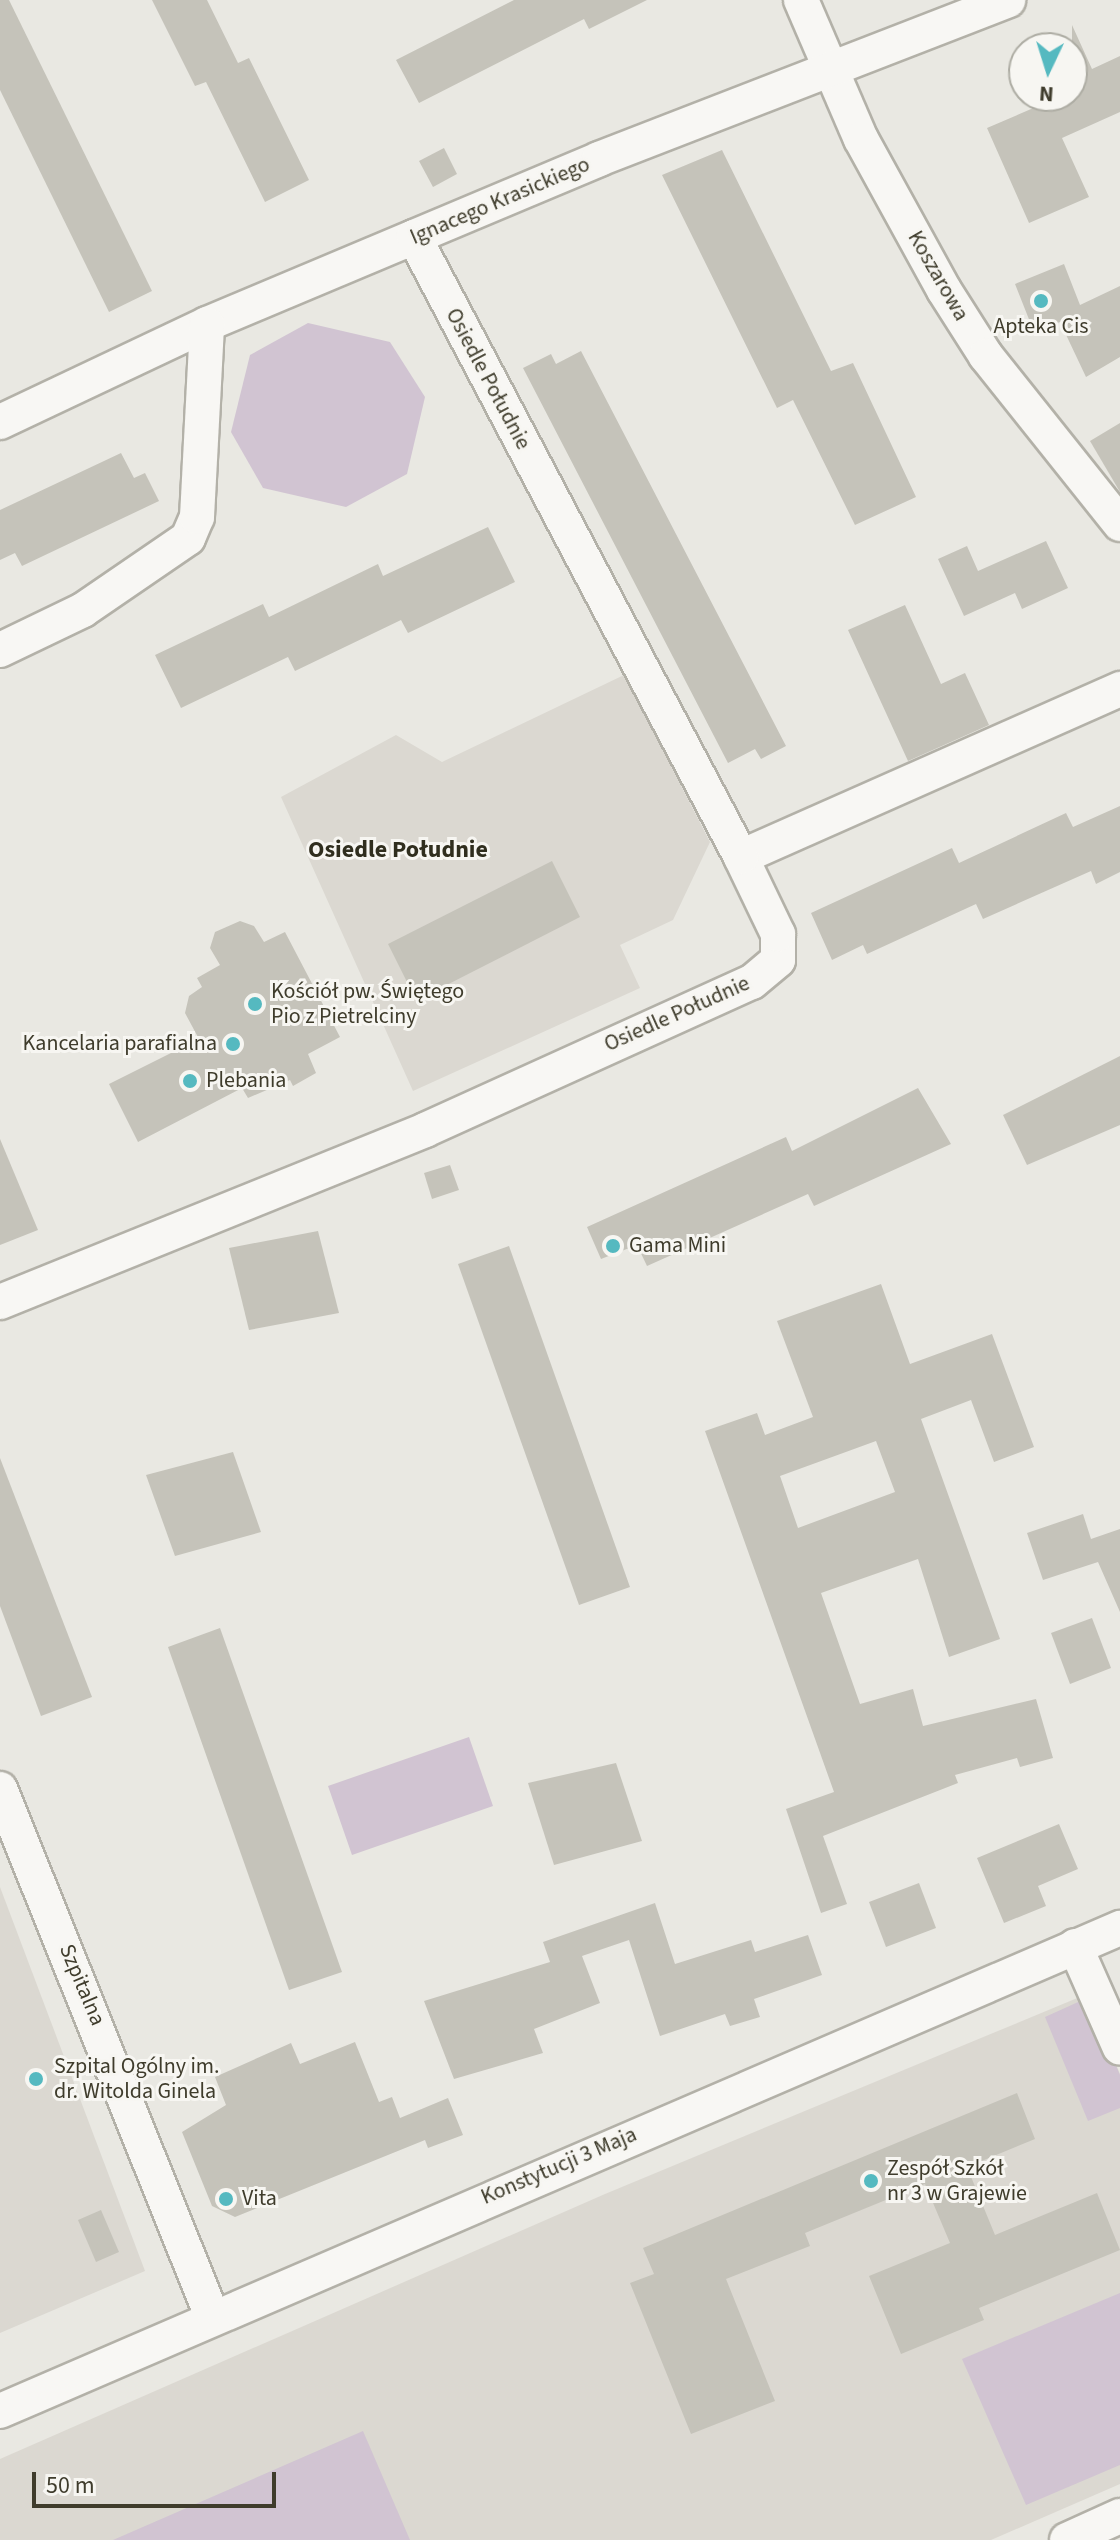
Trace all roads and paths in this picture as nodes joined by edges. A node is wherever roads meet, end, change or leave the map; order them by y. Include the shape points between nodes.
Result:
1 (801, 0) edge
2 (1008, 0) edge
3 (833, 73) junction
4 (414, 237) junction
5 (207, 324) junction
6 (0, 422) edge
7 (1120, 524) edge
8 (0, 650) edge
9 (1120, 689) edge
10 (741, 857) junction
11 (0, 1302) edge
12 (0, 1789) edge
13 (1120, 1928) edge
14 (1075, 1946) junction
15 (1120, 2048) edge
16 (212, 2316) junction
17 (0, 2411) edge
18 (1120, 2516) edge
19 (1067, 2540) edge

1 - 3 street, Koszarowa
2 - 3 street, Ignacego Krasickiego
3 - 4 street, Ignacego Krasickiego
3 - 7 street, Koszarowa via 861,139 986,356
4 - 5 street, Ignacego Krasickiego
4 - 10 street, Osiedle Południe
5 - 6 street, Ignacego Krasickiego
5 - 8 street via 197,517 188,538 83,610
9 - 10 street
10 - 11 street, Osiedle Południe via 781,949 752,982 425,1130
12 - 16 street, Szpitalna
13 - 14 street, Konstytucji 3 Maja
14 - 15 street
14 - 16 street, Konstytucji 3 Maja
16 - 17 street, Konstytucji 3 Maja
18 - 19 street

